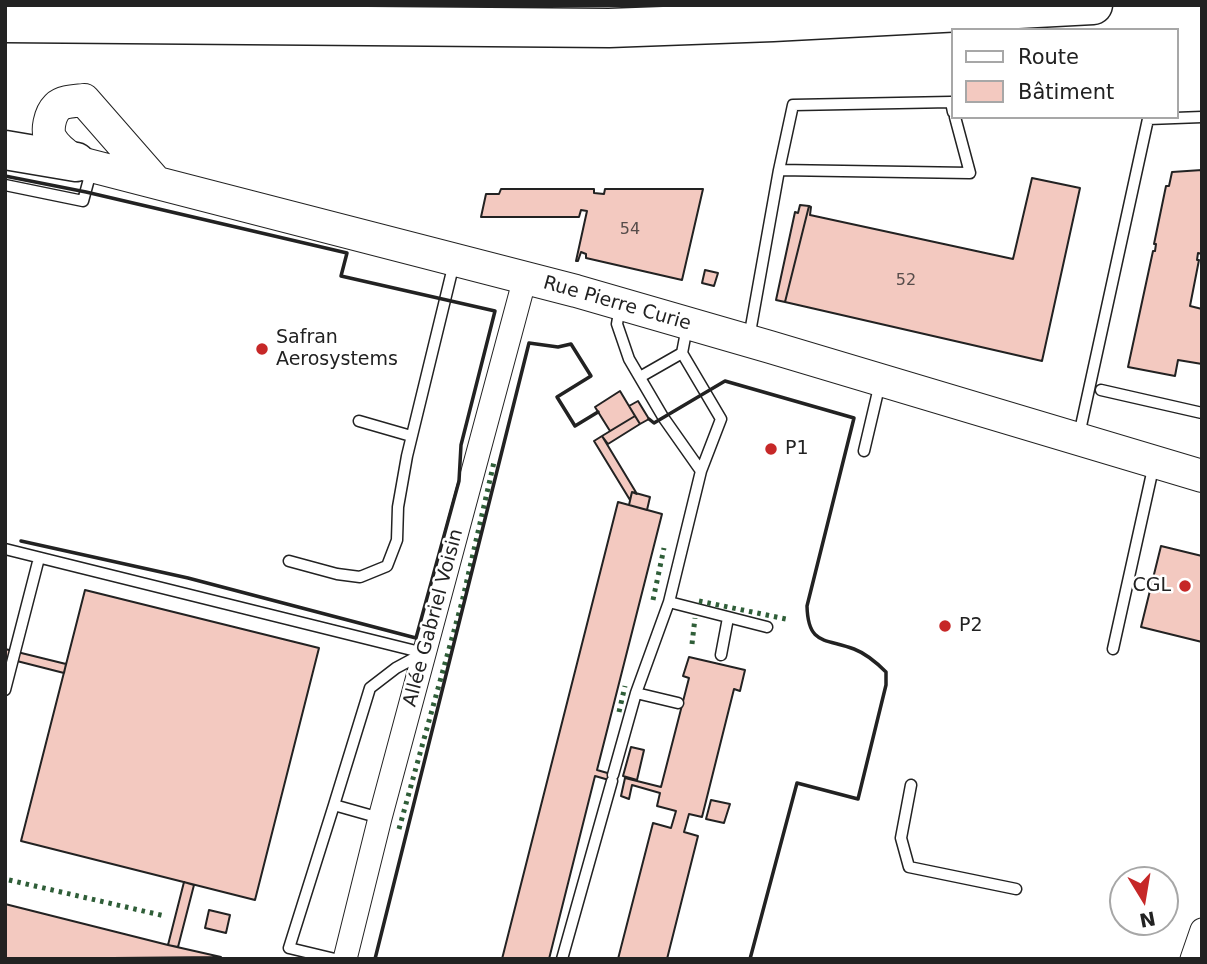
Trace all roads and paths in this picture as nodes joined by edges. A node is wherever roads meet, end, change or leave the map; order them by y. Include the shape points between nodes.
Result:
1 (1093, 5) edge
2 (5, 23) edge
3 (951, 102) edge
4 (1202, 117) edge
5 (1179, 118) edge
6 (956, 119) edge
7 (1148, 119) edge
8 (5, 150) edge
9 (85, 164) junction
10 (779, 170) junction
11 (154, 180) junction
12 (5, 185) edge
13 (455, 260) junction
14 (525, 278) junction
15 (621, 305) junction
16 (685, 339) junction
17 (749, 341) junction
18 (640, 377) junction
19 (881, 380) junction
20 (1101, 390) dead end
21 (1202, 413) edge
22 (359, 421) dead end
23 (411, 436) junction
24 (1078, 438) junction
25 (864, 452) dead end
26 (1155, 462) junction
27 (1202, 463) edge
28 (701, 471) junction
29 (1202, 476) edge
30 (5, 549) edge
31 (39, 558) junction
32 (289, 561) dead end
33 (669, 602) junction
34 (729, 618) junction
35 (767, 627) dead end
36 (1113, 649) dead end
37 (424, 653) junction
38 (721, 655) dead end
39 (5, 690) edge
40 (636, 693) junction
41 (678, 703) dead end
42 (911, 785) dead end
43 (334, 805) junction
44 (380, 818) junction
45 (1016, 889) dead end
46 (1202, 930) edge
47 (335, 959) edge
48 (345, 959) edge
49 (562, 959) edge
50 (1192, 959) edge

1 - 2 highway via 609,29
3 - 10 lane via 793,104
4 - 5 lane
6 - 10 lane via 970,173
7 - 24 lane
8 - 9 highway
9 - 11 street, Rue Pierre Curie
9 - 11 street via 60,151 49,136 57,107 69,101 84,100
9 - 12 lane via 83,201
10 - 17 lane
11 - 13 street, Rue Pierre Curie
13 - 14 street, Rue Pierre Curie
13 - 23 lane
14 - 15 street, Rue Pierre Curie
14 - 37 street, Allée Gabriel Voisin
15 - 16 street, Rue Pierre Curie
15 - 18 lane via 617,324
16 - 17 street, Rue Pierre Curie
16 - 18 lane
16 - 28 lane via 721,419
17 - 19 street, Rue Pierre Curie
18 - 28 lane
19 - 24 street, Rue Pierre Curie
19 - 25 lane
20 - 21 lane
22 - 23 lane
23 - 32 lane via 397,540 387,566 360,576
24 - 26 street, Rue Pierre Curie
24 - 27 street, Rue Pierre Curie
26 - 29 street, Rue Pierre Curie
26 - 36 lane
28 - 33 lane
30 - 31 lane
31 - 37 lane
31 - 39 lane
33 - 34 lane
33 - 40 lane
34 - 35 lane
34 - 38 lane
37 - 43 lane via 369,688
37 - 44 street, Allée Gabriel Voisin
40 - 41 lane
40 - 49 lane
42 - 45 lane via 901,838 909,867
43 - 44 lane
43 - 47 lane via 289,948
44 - 48 street, Allée Gabriel Voisin
46 - 50 street

